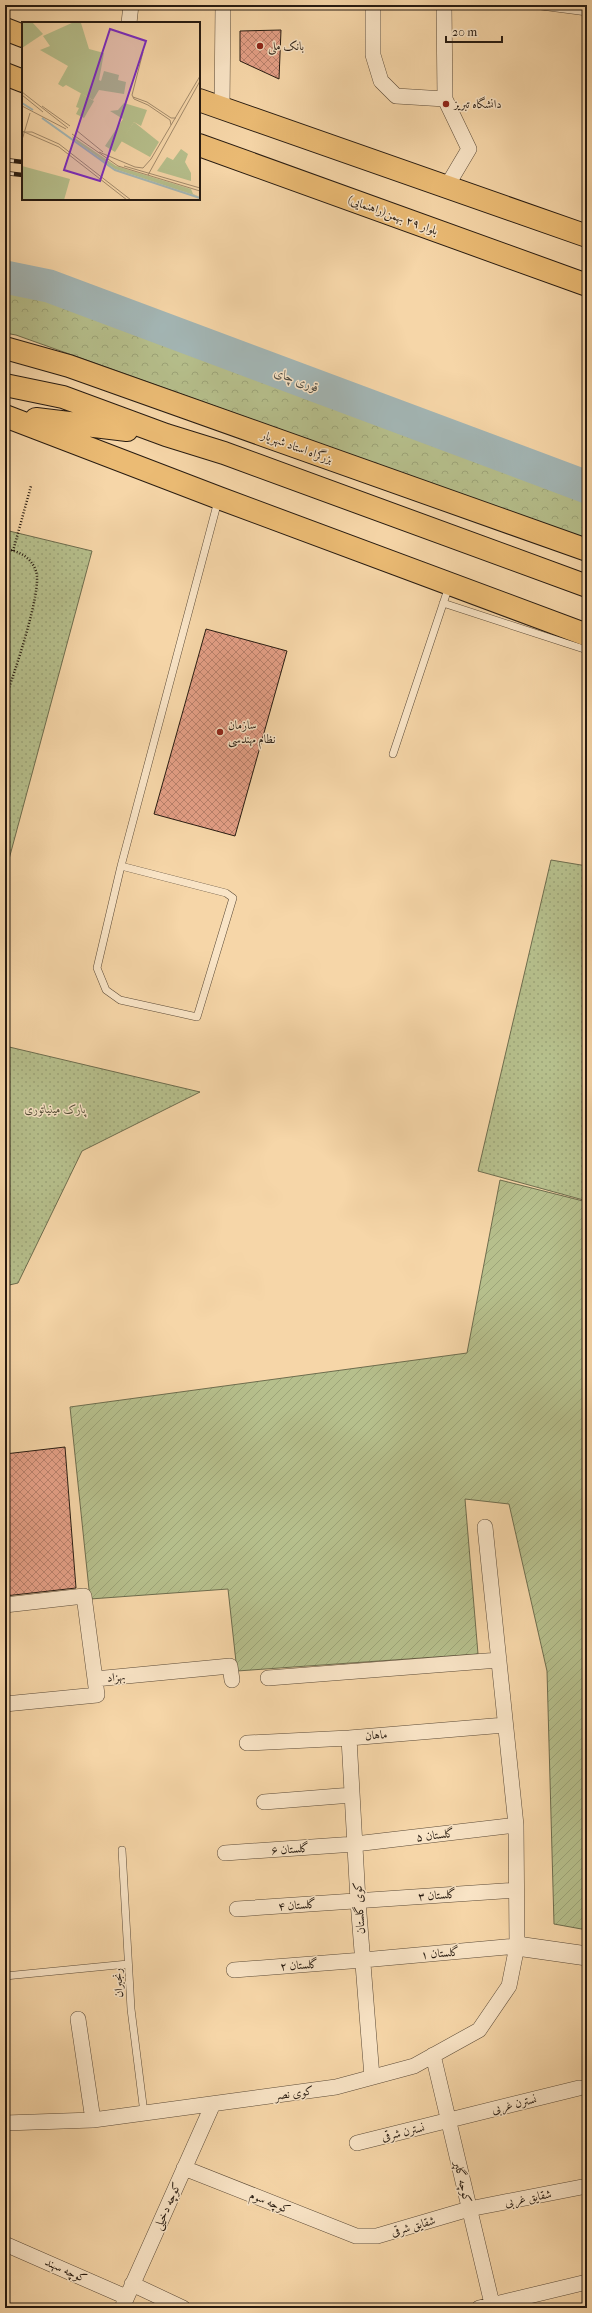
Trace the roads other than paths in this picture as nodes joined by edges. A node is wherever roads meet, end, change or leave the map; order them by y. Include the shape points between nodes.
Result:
1 (131, 5) edge
2 (223, 5) edge
3 (373, 5) edge
4 (444, 5) edge
5 (541, 6) dead end
6 (587, 12) edge
7 (129, 22) edge
8 (5, 29) edge
9 (22, 36) edge
10 (5, 74) edge
11 (22, 81) edge
12 (445, 99) junction
13 (200, 100) edge
14 (222, 109) junction
15 (200, 145) edge
16 (446, 186) junction
17 (587, 236) edge
18 (587, 285) edge
19 (5, 348) edge
20 (5, 385) edge
21 (5, 416) edge
22 (166, 435) junction
23 (219, 498) junction
24 (587, 550) edge
25 (587, 586) edge
26 (446, 593) junction
27 (587, 635) edge
28 (587, 650) edge
29 (394, 754) dead end
30 (120, 866) junction
31 (485, 1527) dead end
32 (5, 1605) edge
33 (499, 1660) junction
34 (268, 1678) dead end
35 (95, 1679) junction
36 (232, 1680) dead end
37 (5, 1704) edge
38 (505, 1724) junction
39 (349, 1738) junction
40 (247, 1743) dead end
41 (352, 1795) junction
42 (264, 1802) dead end
43 (516, 1825) junction
44 (355, 1844) junction
45 (122, 1850) dead end
46 (225, 1853) dead end
47 (516, 1890) junction
48 (358, 1901) junction
49 (237, 1910) dead end
50 (517, 1946) junction
51 (587, 1956) edge
52 (364, 1960) junction
53 (128, 1964) junction
54 (234, 1970) dead end
55 (5, 1976) edge
56 (78, 2019) dead end
57 (433, 2055) junction
58 (372, 2077) junction
59 (579, 2088) dead end
60 (213, 2104) junction
61 (144, 2113) junction
62 (93, 2120) junction
63 (448, 2121) junction
64 (5, 2123) edge
65 (357, 2142) dead end
66 (184, 2168) junction
67 (587, 2186) edge
68 (469, 2209) junction
69 (356, 2236) joint
70 (5, 2244) edge
71 (587, 2282) edge
72 (127, 2297) edge
73 (488, 2307) edge
74 (184, 2308) edge

1 - 7 street
2 - 14 street
3 - 12 street via 374,55 381,82 396,96
4 - 12 street
5 - 6 lane
8 - 9 main road
10 - 11 main road
12 - 16 street via 469,150
13 - 14 main road
14 - 16 main road
15 - 18 main road, بلوار ٢٩ بهمن(راهنمایی)
16 - 17 main road
19 - 24 main road, بزرگراه استاد شهریار via 69,366
20 - 22 main road via 63,398
21 - 22 main road
21 - 23 main road
22 - 25 main road via 224,453
23 - 26 main road
23 - 30 lane
26 - 27 main road
26 - 28 lane
26 - 29 lane
30 - 30 lane via 97,968 106,990 120,1000 198,1017 233,898 226,893
31 - 33 street, کوی نصر
32 - 35 street via 84,1596
33 - 34 street
33 - 38 street, کوی نصر
35 - 36 street, بهزاد via 230,1666
35 - 37 street, بهزاد via 97,1695
38 - 39 street, ماهان
38 - 43 street, کوی نصر
39 - 40 street, ماهان
39 - 41 street, کوی گلستان
41 - 42 street
41 - 44 street, کوی گلستان
43 - 44 street, گلستان ۵
43 - 47 street, کوی نصر
44 - 46 street, گلستان ۶
44 - 48 street, کوی گلستان
45 - 53 lane, رنجبران
47 - 48 street, گلستان ۳
47 - 50 street, کوی نصر
48 - 49 street, گلستان ۴
48 - 52 street, کوی گلستان
50 - 51 street
50 - 52 street, گلستان ۱
50 - 57 street, کوی نصر via 509,1986 479,2030
52 - 54 street, گلستان ۲
52 - 58 street, کوی گلستان
53 - 55 lane
53 - 61 lane, رنجبران
56 - 62 street
57 - 58 street, کوی نصر via 414,2066
57 - 63 street, کوچه گلپر
58 - 60 street, کوی نصر via 336,2087
59 - 63 street, نسترن غربی
60 - 61 street, کوی نصر
60 - 66 street, کوچه دخیلی
61 - 62 street, کوی نصر
62 - 64 street, کوی نصر
63 - 65 street, نسترن شرقی
63 - 68 street, کوچه گلپر
66 - 69 street, کوچه سوم
66 - 72 street, کوچه دخیلی
67 - 68 street, شقایق غربی
68 - 69 street, شقایق شرقی via 377,2236
68 - 73 street, کوچه گلپر
70 - 72 street, کوچه سهند
71 - 73 street
72 - 74 street, کوچه سهند

